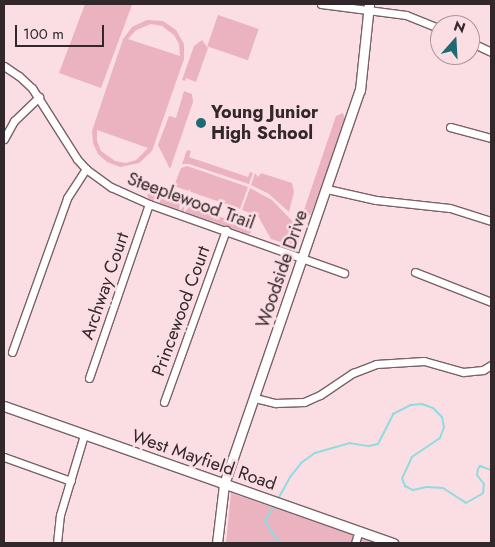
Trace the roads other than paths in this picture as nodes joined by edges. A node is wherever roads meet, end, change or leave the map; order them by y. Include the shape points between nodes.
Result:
1 (322, 4) edge
2 (368, 7) edge
3 (430, 24) edge
4 (4, 66) edge
5 (39, 97) junction
6 (450, 127) dead end
7 (491, 138) edge
8 (4, 139) edge
9 (86, 169) junction
10 (327, 189) junction
11 (149, 204) junction
12 (491, 221) edge
13 (226, 230) junction
14 (303, 258) junction
15 (415, 272) dead end
16 (344, 273) dead end
17 (491, 302) edge
18 (12, 352) dead end
19 (491, 365) edge
20 (90, 378) dead end
21 (255, 398) junction
22 (164, 402) dead end
23 (4, 406) edge
24 (84, 435) junction
25 (4, 457) edge
26 (71, 481) junction
27 (224, 484) junction
28 (359, 531) junction
29 (57, 543) edge
30 (217, 543) edge
31 (355, 543) edge
32 (394, 543) edge

1 - 2 street
2 - 3 street via 406,14
2 - 10 street, Woodside Drive via 360,90
4 - 5 street, Steeplewood Trail
5 - 8 street via 14,121
5 - 9 street, Steeplewood Trail via 62,138
6 - 7 street
9 - 11 street, Steeplewood Trail via 111,187
9 - 18 street via 67,198
10 - 12 street via 376,200 450,208
10 - 14 street, Woodside Drive
11 - 13 street, Steeplewood Trail
11 - 20 street, Archway Court
13 - 14 street, Steeplewood Trail
13 - 22 street, Princewood Court
14 - 16 street, Steeplewood Trail
14 - 21 street, Woodside Drive
15 - 17 street
19 - 21 street via 482,370 463,372 424,361 376,364 352,373 304,402 275,403
21 - 27 street, Woodside Drive
23 - 24 street, West Mayfield Road
24 - 26 street
24 - 27 street, West Mayfield Road
25 - 26 street
26 - 29 street via 60,516
27 - 28 street, West Mayfield Road
27 - 30 street, Woodside Drive
28 - 31 street
28 - 32 street, West Mayfield Road

